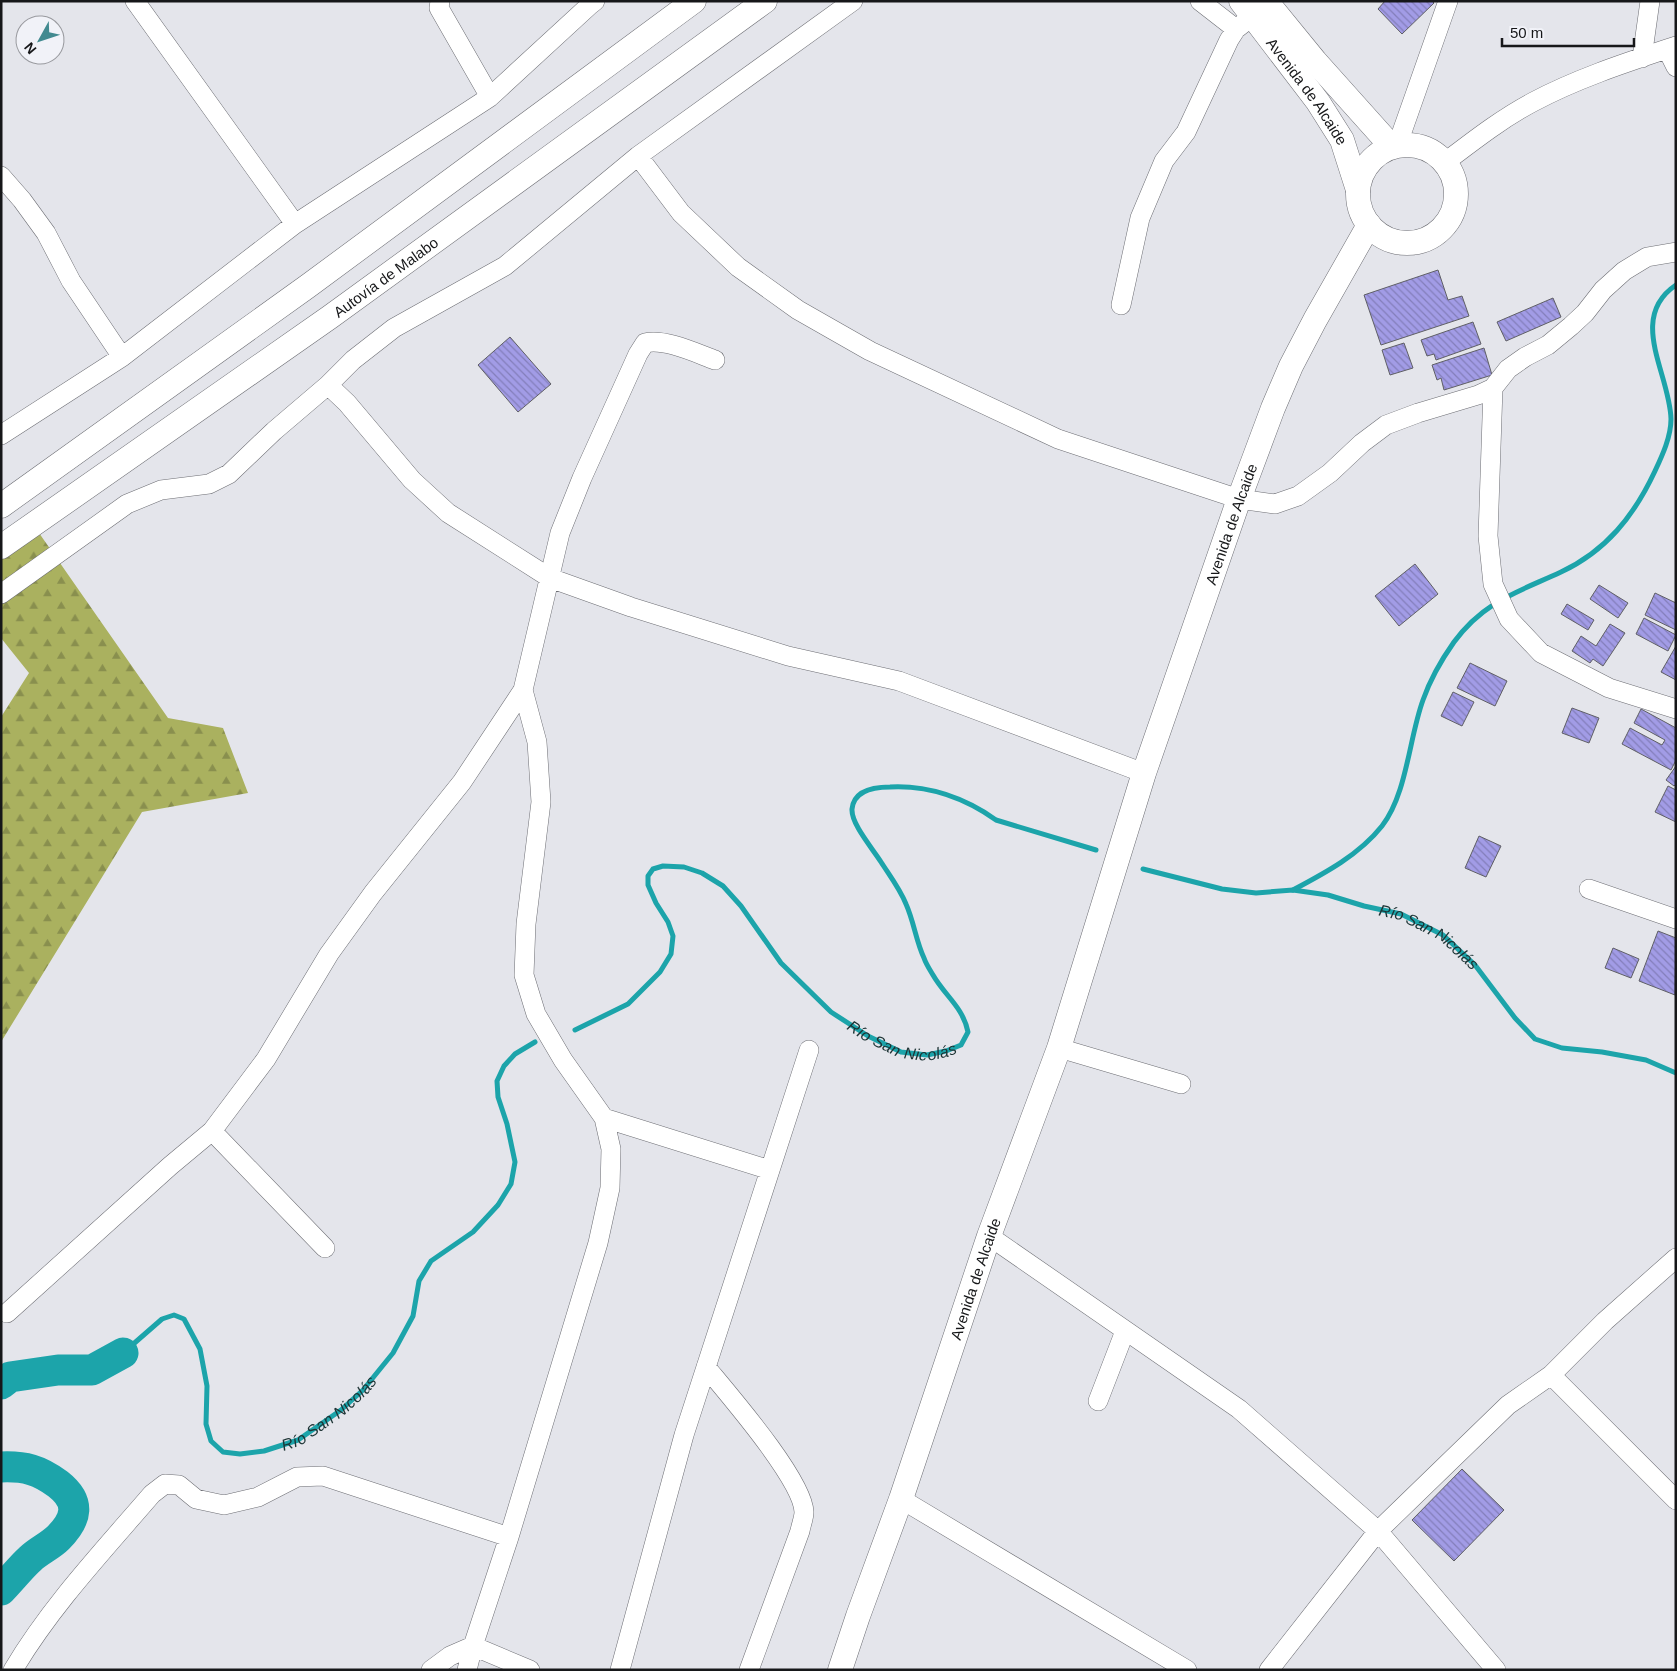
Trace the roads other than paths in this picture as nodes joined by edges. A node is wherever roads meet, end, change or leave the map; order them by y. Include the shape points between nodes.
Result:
1 (135, 1) edge
2 (440, 1) edge
3 (595, 1) edge
4 (694, 1) edge
5 (765, 1) edge
6 (853, 1) edge
7 (1200, 1) edge
8 (1448, 1) edge
9 (1650, 1) edge
10 (1253, 10) edge
11 (1672, 48) edge
12 (1642, 58) junction
13 (1676, 67) edge
14 (490, 96) junction
15 (1394, 146) junction
16 (638, 156) junction
17 (1444, 163) junction
18 (1, 176) edge
19 (1358, 190) junction
20 (295, 224) junction
21 (1369, 226) junction
22 (1676, 252) edge
23 (1121, 305) dead end
24 (122, 356) junction
25 (715, 360) dead end
26 (328, 385) junction
27 (1493, 388) junction
28 (1, 435) edge
29 (1239, 499) junction
30 (1, 506) edge
31 (1, 547) edge
32 (550, 578) junction
33 (1, 594) edge
34 (523, 690) junction
35 (1676, 709) edge
36 (1144, 773) junction
37 (1589, 889) dead end
38 (1676, 919) edge
39 (1059, 1048) junction
40 (809, 1050) dead end
41 (1182, 1084) dead end
42 (604, 1118) junction
43 (212, 1132) junction
44 (770, 1170) junction
45 (989, 1236) junction
46 (325, 1248) dead end
47 (1676, 1258) edge
48 (7, 1313) dead end
49 (1125, 1331) junction
50 (706, 1367) junction
51 (1550, 1375) junction
52 (1098, 1401) dead end
53 (901, 1499) junction
54 (1676, 1500) edge
55 (1378, 1531) junction
56 (509, 1537) junction
57 (473, 1646) junction
58 (13, 1670) edge
59 (432, 1670) edge
60 (467, 1670) edge
61 (530, 1670) edge
62 (620, 1670) edge
63 (749, 1670) edge
64 (840, 1670) edge
65 (1187, 1670) edge
66 (1268, 1670) edge
67 (1496, 1670) edge

1 - 20 street
2 - 14 street via 440,8
3 - 14 street
4 - 30 main road via 308,286
5 - 31 main road, Autovía de Malabo via 330,317
6 - 16 street
7 - 10 street
8 - 15 street
9 - 12 street
10 - 15 main road, Avenida de Alcaide via 1315,61
10 - 19 main road, Avenida de Alcaide via 1342,140
10 - 23 street via 1229,40 1186,132 1164,161 1140,218
11 - 12 street
11 - 13 street
12 - 17 street via 1534,101 1494,125
14 - 20 street
15 - 17 main road via 1423,148
15 - 19 main road via 1375,156 1363,171
16 - 26 street via 505,266 394,328
16 - 29 street via 681,213 738,268 798,310 870,351 1058,439
17 - 21 main road via 1454,180 1456,198 1450,217 1438,232 1422,241 1403,243 1384,238
18 - 24 street via 46,233 71,280
19 - 21 main road via 1360,209
20 - 24 street
21 - 29 main road, Avenida de Alcaide via 1290,366
22 - 27 street via 1647,257 1624,271 1571,326 1548,345 1508,369
24 - 28 street
25 - 32 street via 659,342 645,343 582,478 560,533
26 - 32 street via 412,480 448,513
26 - 33 street via 274,430 229,474 209,484 160,490 127,504
27 - 29 street via 1386,425 1298,496 1275,504
27 - 35 street via 1488,536 1493,584 1510,618 1542,653 1609,688
29 - 36 main road, Avenida de Alcaide
32 - 34 street
32 - 36 street via 631,608 788,656 899,681
34 - 42 street via 537,742 541,802 526,924 524,976 536,1014
34 - 43 street via 462,782 328,954 266,1059
36 - 39 main road, Avenida de Alcaide
37 - 38 street
39 - 41 street
39 - 45 main road, Avenida de Alcaide
40 - 44 street
42 - 44 street
42 - 56 street via 611,1150 610,1188 598,1243
43 - 46 street
43 - 48 street
44 - 50 street
45 - 49 street
45 - 53 main road, Avenida de Alcaide
47 - 51 street
49 - 52 street
49 - 55 street via 1239,1409
50 - 62 street via 684,1435
50 - 63 street via 766,1442 796,1486 804,1511 800,1531
51 - 54 street
51 - 55 street via 1508,1405
53 - 64 main road, Avenida de Alcaide
53 - 65 street
55 - 66 street
55 - 67 street
56 - 57 street
56 - 58 street via 323,1476 297,1477 258,1497 224,1504 196,1499 179,1485 165,1484 152,1494 80,1577 29,1643
57 - 59 street via 450,1656
57 - 60 street
57 - 61 street

